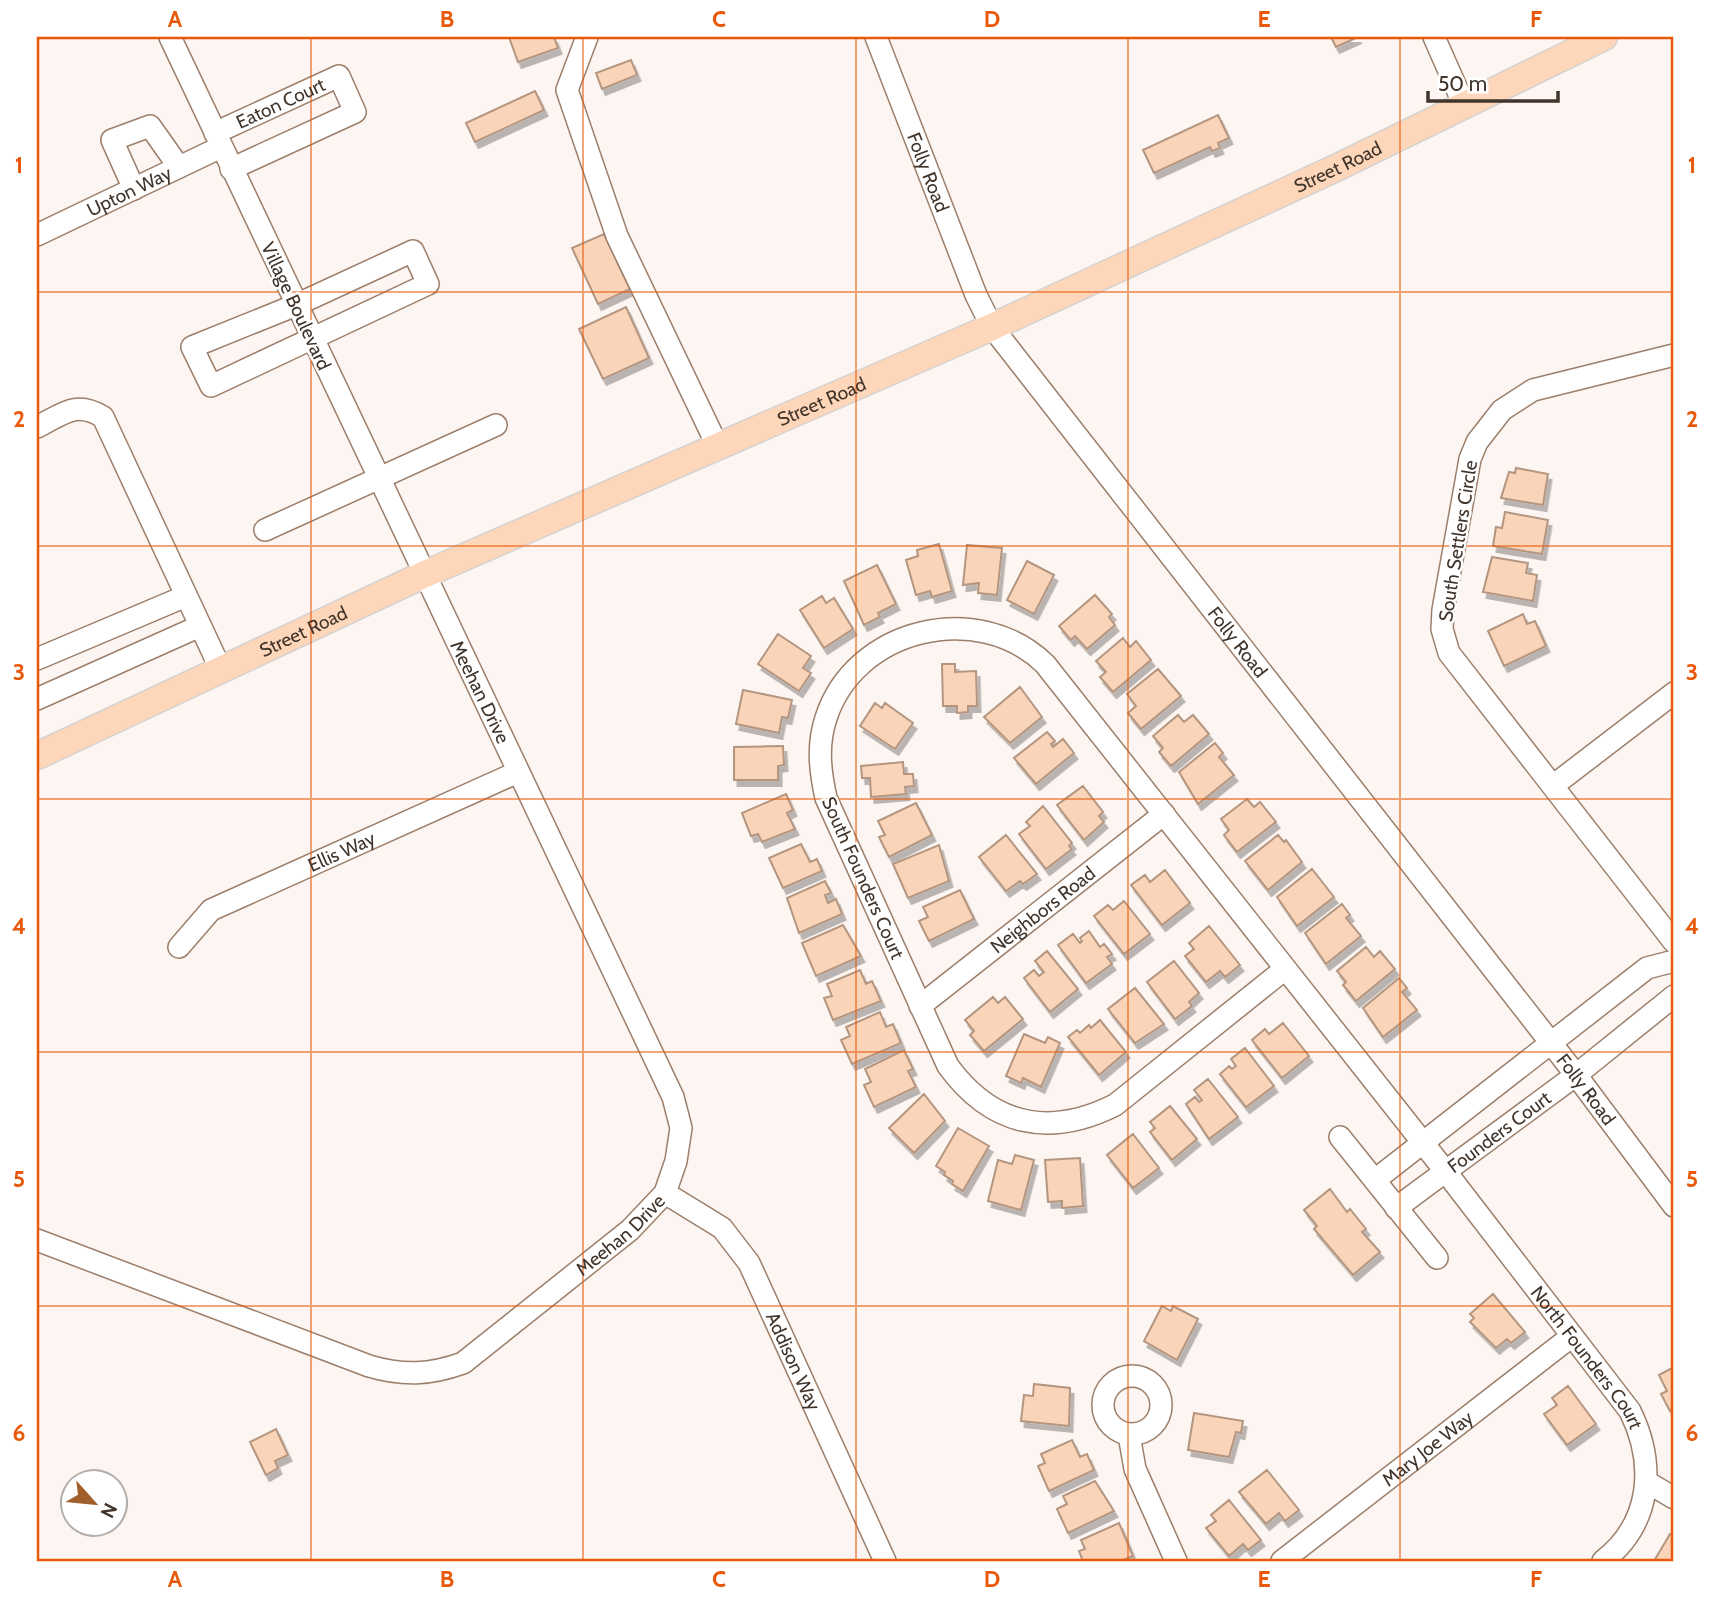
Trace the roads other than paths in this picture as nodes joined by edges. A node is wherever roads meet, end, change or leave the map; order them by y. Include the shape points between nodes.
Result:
1 (170, 37) edge
2 (587, 37) edge
3 (876, 37) edge
4 (1434, 37) edge
5 (1604, 37) edge
6 (1464, 105) junction
7 (218, 140) junction
8 (179, 167) junction
9 (231, 169) junction
10 (134, 189) junction
11 (37, 234) edge
12 (296, 305) junction
13 (992, 327) junction
14 (311, 338) junction
15 (1674, 355) edge
16 (496, 425) dead end
17 (37, 427) edge
18 (718, 447) junction
19 (378, 480) junction
20 (265, 530) dead end
21 (423, 575) junction
22 (186, 596) junction
23 (200, 626) junction
24 (37, 659) edge
25 (221, 670) junction
26 (1674, 693) edge
27 (37, 698) edge
28 (37, 756) edge
29 (519, 772) junction
30 (1554, 785) junction
31 (1164, 814) junction
32 (1674, 942) edge
33 (179, 947) dead end
34 (1674, 961) edge
35 (1285, 969) junction
36 (1674, 996) edge
37 (920, 1006) junction
38 (1550, 1043) junction
39 (1576, 1075) junction
40 (1340, 1137) dead end
41 (1424, 1143) junction
42 (1446, 1172) junction
43 (1376, 1180) junction
44 (665, 1193) junction
45 (1674, 1206) edge
46 (1396, 1208) junction
47 (37, 1241) edge
48 (1437, 1258) dead end
49 (1572, 1336) junction
50 (1129, 1435) dead end
51 (1647, 1482) junction
52 (1674, 1497) edge
53 (885, 1561) edge
54 (1176, 1561) edge
55 (1282, 1561) edge
56 (1603, 1561) edge

1 - 7 street, Village Boulevard
2 - 18 street via 567,90 617,236
3 - 13 street, Folly Road
4 - 6 street
5 - 6 main road, Street Road
6 - 13 main road, Street Road
7 - 8 street, Upton Way
7 - 9 street, Village Boulevard
7 - 9 street, Eaton Court via 339,76 355,112
8 - 10 street, Upton Way
8 - 10 street via 150,126 112,141
9 - 12 street, Village Boulevard
10 - 11 street, Upton Way
12 - 14 street, Village Boulevard
12 - 14 street via 192,346 211,386
12 - 14 street via 413,251 428,284
13 - 18 main road, Street Road
13 - 38 street, Folly Road
14 - 19 street, Village Boulevard
15 - 30 street, South Settlers Circle via 1532,390 1502,410 1470,458 1443,610 1448,653
16 - 19 street
17 - 22 street via 73,410 88,408 103,418
18 - 21 main road, Street Road
19 - 20 street
19 - 21 street, Village Boulevard
21 - 25 main road, Street Road
21 - 29 street, Meehan Drive
22 - 23 street
22 - 24 street
23 - 25 street
23 - 27 street
25 - 28 main road, Street Road
26 - 30 street
29 - 33 street, Ellis Way via 211,910
29 - 44 street, Meehan Drive via 673,1097 681,1128
30 - 32 street, South Settlers Circle
31 - 35 street, South Founders Court
31 - 37 street, Neighbors Road
31 - 37 street, South Founders Court via 1045,664 1021,644 988,631 952,627 894,643 872,656 832,703 820,745 820,772 825,798
34 - 38 street, Founders Court via 1647,968
35 - 37 street, South Founders Court via 1115,1105 1077,1121 1052,1124 1011,1117 975,1097 948,1066
35 - 41 street, South Founders Court
36 - 39 street, Founders Court
38 - 39 street, Folly Road
38 - 41 street, Founders Court
39 - 42 street, Founders Court
39 - 45 street, Folly Road
40 - 43 street
41 - 42 street, Founders Court
41 - 43 street
42 - 46 street
42 - 49 street, North Founders Court
43 - 46 street
44 - 47 street, Meehan Drive via 630,1230 463,1363 408,1375 369,1366
44 - 53 street, Addison Way via 722,1228 749,1263
46 - 48 street
49 - 51 street, North Founders Court via 1630,1411 1647,1455
49 - 55 street, Mary Joe Way
50 - 54 street via 1135,1469
51 - 52 street
51 - 56 street, North Founders Court via 1639,1517

